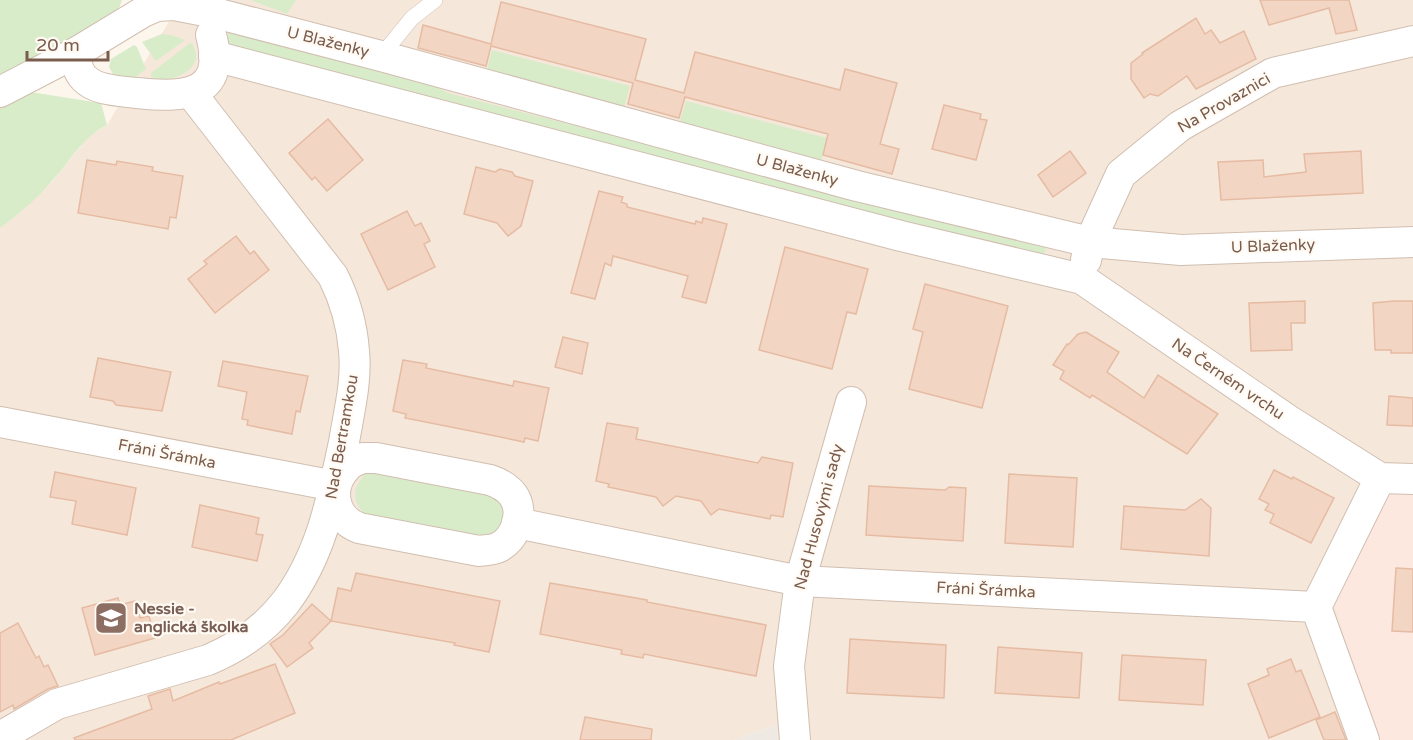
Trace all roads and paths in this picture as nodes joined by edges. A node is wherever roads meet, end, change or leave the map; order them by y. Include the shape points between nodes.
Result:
1 (435, 0) edge
2 (196, 5) edge
3 (1413, 41) edge
4 (77, 52) junction
5 (214, 56) junction
6 (381, 56) junction
7 (0, 92) edge
8 (191, 93) junction
9 (1090, 242) junction
10 (1413, 242) edge
11 (1082, 279) junction
12 (851, 402) dead end
13 (0, 422) edge
14 (1380, 478) junction
15 (1413, 479) edge
16 (335, 486) junction
17 (517, 523) junction
18 (800, 581) junction
19 (1316, 607) junction
20 (0, 737) edge
21 (795, 740) edge
22 (1364, 740) edge

1 - 6 lane via 412,18
2 - 4 street, U Blaženky via 166,5 143,12
2 - 5 street via 210,31
2 - 6 street, U Blaženky
3 - 9 street, Na Provaznici via 1273,73 1180,126 1121,174
4 - 7 street, U Blaženky
4 - 8 street via 82,75 100,87 146,94
5 - 8 street via 209,79
5 - 11 street via 901,236
6 - 9 street, U Blaženky via 857,186
8 - 16 street, Nad Bertramkou via 333,276 341,292 351,328 354,378
9 - 10 street, U Blaženky via 1181,250
9 - 11 street
11 - 14 street, Na Černém vrchu
12 - 18 street, Nad Husovými sady
13 - 16 street, Fráni Šrámka
14 - 15 street
14 - 19 street
16 - 17 street via 347,466 363,458 490,480 501,484 514,497
16 - 17 street via 335,502 341,516 359,528 479,551 506,543
16 - 20 street, Nad Bertramkou via 309,564 284,604 251,638 198,663 57,704
17 - 18 street, Fráni Šrámka
18 - 19 street, Fráni Šrámka
18 - 21 street, Nad Husovými sady via 789,666
19 - 22 street

